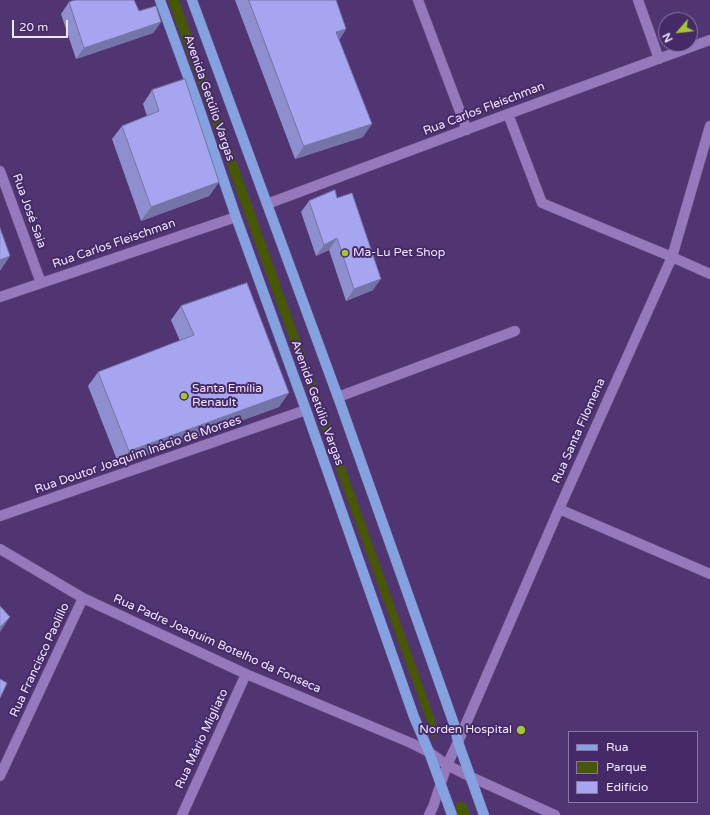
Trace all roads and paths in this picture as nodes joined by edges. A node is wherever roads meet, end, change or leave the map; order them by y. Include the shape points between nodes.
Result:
1 (160, 0) edge
2 (192, 0) edge
3 (418, 0) edge
4 (638, 0) edge
5 (710, 40) edge
6 (659, 59) junction
7 (508, 114) junction
8 (710, 126) edge
9 (467, 130) junction
10 (0, 171) edge
11 (267, 204) junction
12 (236, 217) junction
13 (672, 257) junction
14 (710, 274) edge
15 (41, 283) junction
16 (0, 297) edge
17 (515, 331) dead end
18 (338, 397) junction
19 (306, 410) junction
20 (559, 509) junction
21 (0, 516) edge
22 (0, 549) edge
23 (710, 574) edge
24 (83, 598) junction
25 (246, 674) junction
26 (458, 742) junction
27 (429, 752) junction
28 (447, 765) junction
29 (0, 776) edge
30 (471, 777) junction
31 (440, 784) junction
32 (182, 815) edge
33 (429, 815) edge
34 (452, 815) edge
35 (484, 815) edge
36 (556, 815) edge

1 - 12 main road, Avenida Getúlio Vargas
2 - 11 main road, Avenida Getúlio Vargas
3 - 9 street
4 - 6 street
5 - 6 street, Rua Carlos Fleischman
6 - 7 street, Rua Carlos Fleischman
7 - 9 street, Rua Carlos Fleischman
7 - 13 street via 542,202
8 - 13 street, Rua Santa Filomena
9 - 11 street, Rua Carlos Fleischman
10 - 15 street, Rua José Saia
11 - 18 main road, Avenida Getúlio Vargas
12 - 15 street, Rua Carlos Fleischman
12 - 19 main road, Avenida Getúlio Vargas
13 - 14 street
13 - 20 street, Rua Santa Filomena
15 - 16 street, Rua Carlos Fleischman
17 - 18 street
18 - 26 main road, Avenida Getúlio Vargas via 454,724
19 - 21 street, Rua Doutor Joaquim Inácio de Moraes
19 - 27 main road, Avenida Getúlio Vargas via 414,718
20 - 23 street
20 - 26 street, Rua Santa Filomena
22 - 24 street, Rua Padre Joaquim Botelho da Fonseca
24 - 25 street, Rua Padre Joaquim Botelho da Fonseca
24 - 29 street, Rua Francisco Paolillo
25 - 27 street, Rua Padre Joaquim Botelho da Fonseca
25 - 32 street, Rua Mário Migliato
26 - 28 street, Rua Santa Filomena
26 - 30 main road, Avenida Getúlio Vargas
27 - 28 street, Rua Padre Joaquim Botelho da Fonseca
27 - 31 main road, Avenida Getúlio Vargas
28 - 30 street, Rua Padre Joaquim Botelho da Fonseca
28 - 31 street, Rua Santa Filomena
30 - 35 main road, Avenida Getúlio Vargas
30 - 36 street, Rua Padre Joaquim Botelho da Fonseca
31 - 33 street
31 - 34 main road, Avenida Getúlio Vargas

